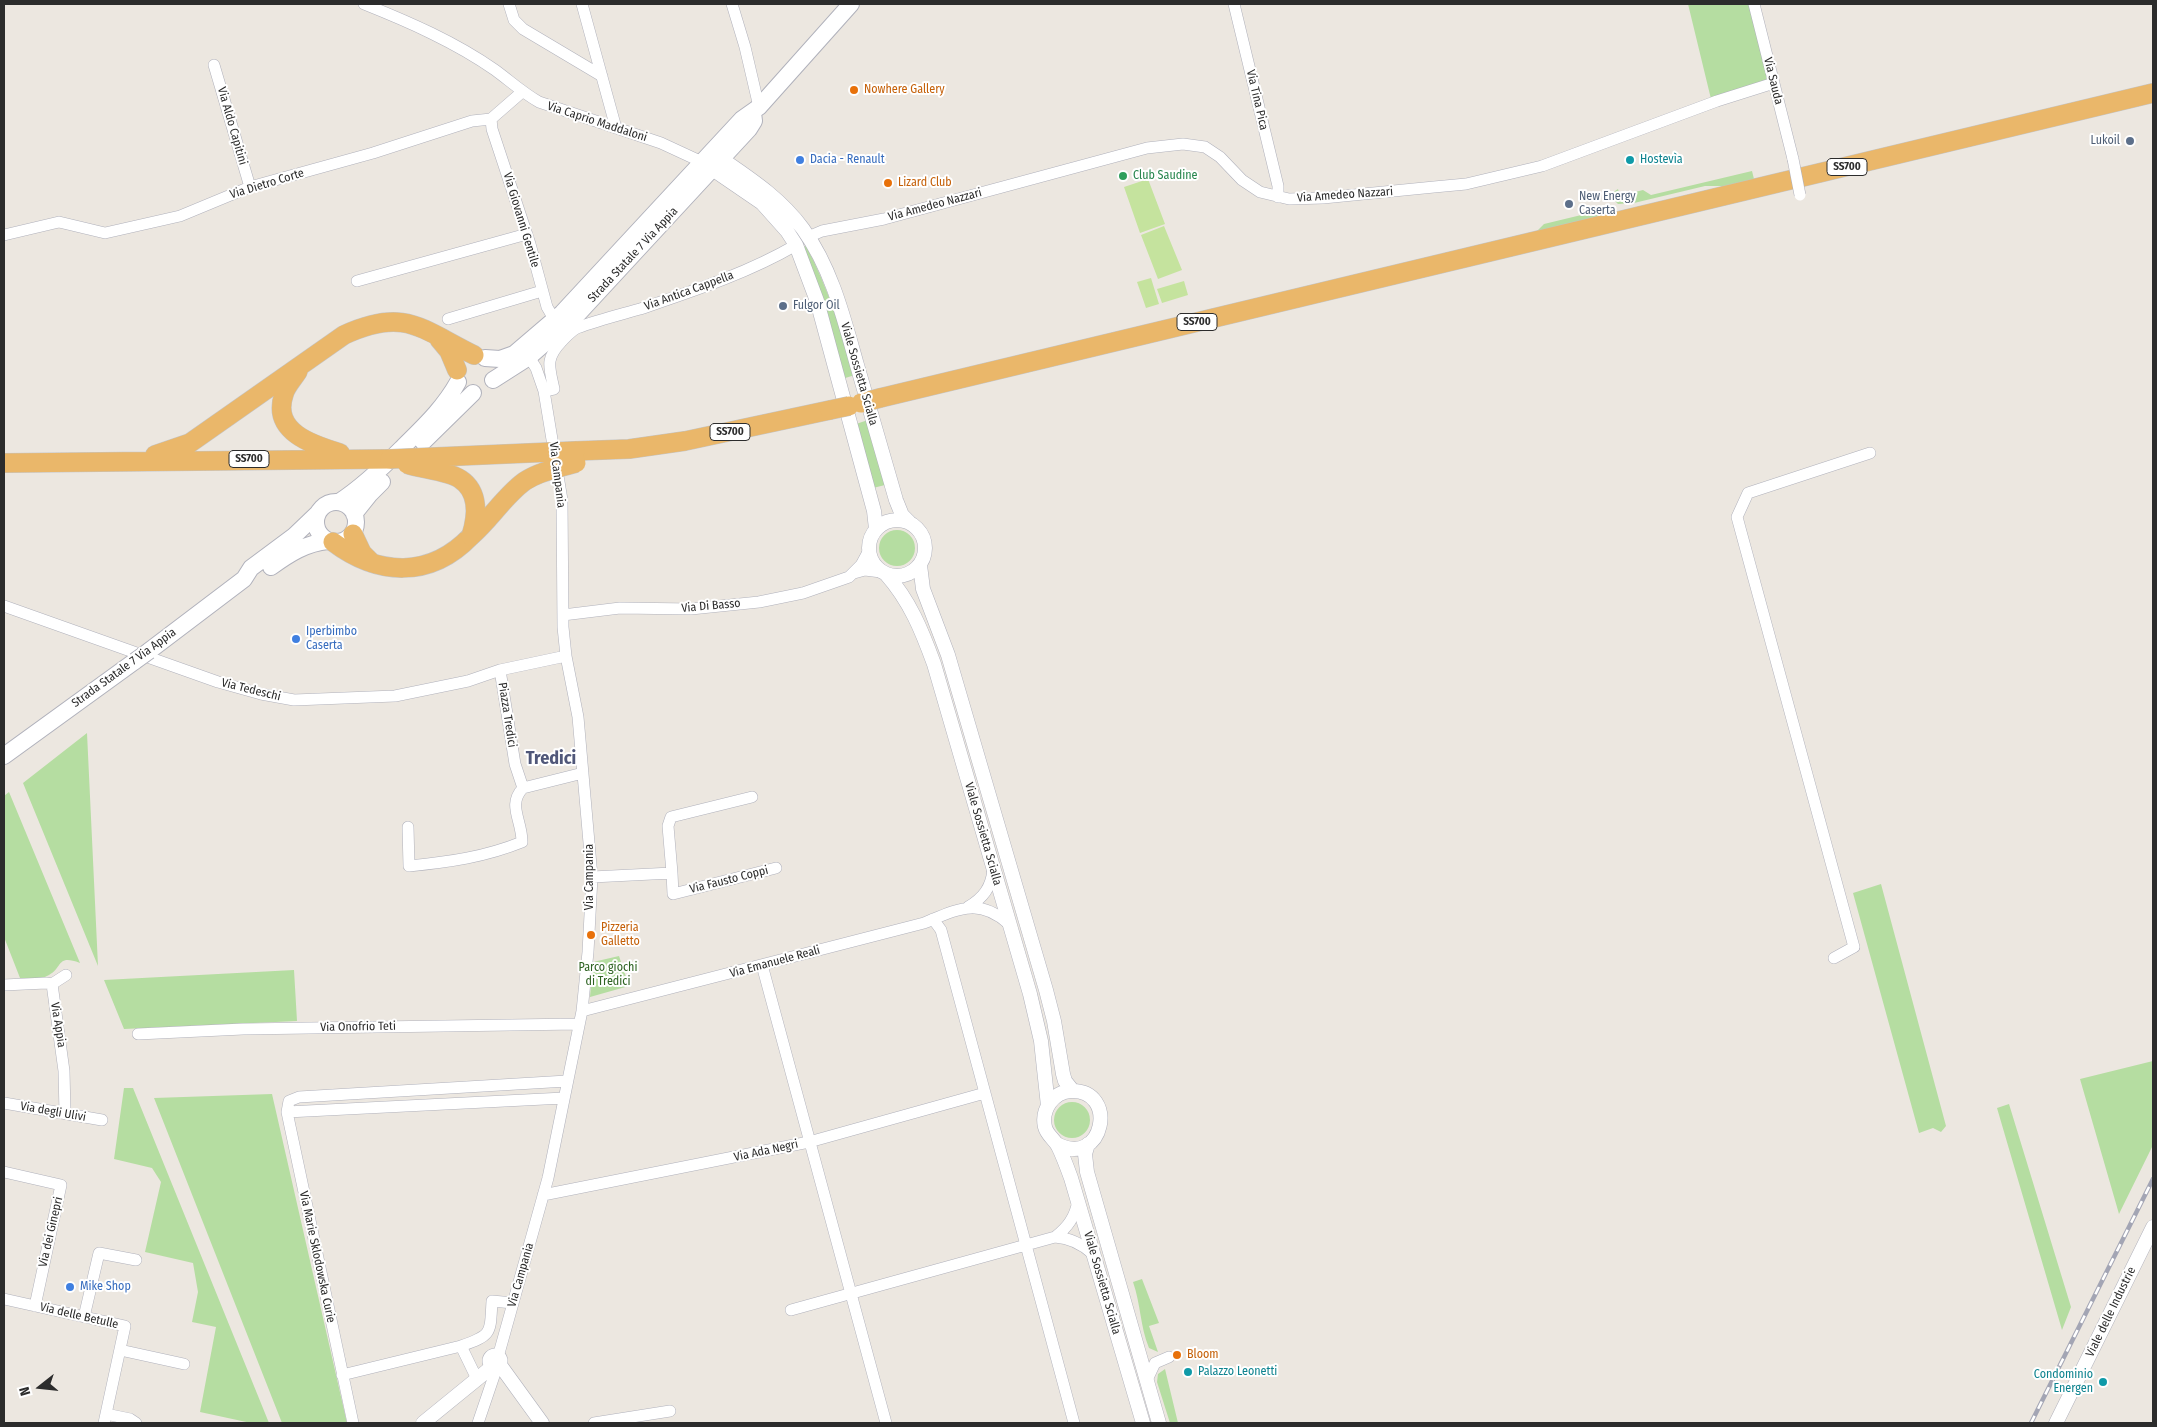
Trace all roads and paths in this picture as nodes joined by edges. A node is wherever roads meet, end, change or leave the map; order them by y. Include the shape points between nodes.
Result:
1 (364, 4) edge
2 (510, 4) edge
3 (582, 4) edge
4 (851, 4) edge
5 (1234, 4) edge
6 (1754, 4) edge
7 (736, 5) edge
8 (214, 65) dead end
9 (602, 76) junction
10 (1774, 83) junction
11 (522, 92) junction
12 (2153, 93) edge
13 (756, 110) junction
14 (492, 119) junction
15 (616, 128) junction
16 (712, 160) junction
17 (250, 187) junction
18 (1800, 195) dead end
19 (1278, 197) junction
20 (527, 234) junction
21 (4, 235) edge
22 (802, 241) junction
23 (357, 281) dead end
24 (542, 290) junction
25 (584, 308) junction
26 (448, 319) dead end
27 (554, 320) junction
28 (597, 322) junction
29 (429, 331) junction
30 (479, 357) junction
31 (529, 357) junction
32 (303, 364) junction
33 (457, 376) junction
34 (493, 380) junction
35 (544, 391) junction
36 (473, 392) junction
37 (1870, 454) dead end
38 (576, 457) junction
39 (358, 458) junction
40 (390, 459) junction
41 (140, 460) junction
42 (4, 463) edge
43 (339, 502) junction
44 (318, 513) junction
45 (354, 514) junction
46 (909, 522) junction
47 (876, 529) junction
48 (353, 534) junction
49 (471, 536) junction
50 (330, 541) junction
51 (868, 552) junction
52 (372, 564) junction
53 (920, 565) junction
54 (854, 573) junction
55 (883, 573) junction
56 (244, 579) junction
57 (4, 606) edge
58 (563, 615) junction
59 (566, 656) junction
60 (500, 670) junction
61 (9, 753) edge
62 (583, 773) junction
63 (523, 788) junction
64 (752, 797) dead end
65 (408, 827) dead end
66 (776, 868) dead end
67 (993, 870) junction
68 (672, 873) junction
69 (592, 877) junction
70 (966, 908) junction
71 (933, 919) junction
72 (1009, 924) junction
73 (1834, 958) dead end
74 (762, 965) junction
75 (66, 975) dead end
76 (52, 984) junction
77 (4, 986) edge
78 (582, 1012) junction
79 (578, 1024) junction
80 (138, 1034) dead end
81 (568, 1081) junction
82 (1073, 1091) junction
83 (985, 1093) junction
84 (564, 1098) junction
85 (4, 1103) edge
86 (1048, 1106) junction
87 (287, 1112) junction
88 (65, 1113) junction
89 (102, 1120) dead end
90 (809, 1142) junction
91 (1057, 1144) junction
92 (1088, 1144) junction
93 (4, 1172) edge
94 (543, 1195) junction
95 (1078, 1201) junction
96 (2153, 1227) edge
97 (1055, 1237) junction
98 (1026, 1245) junction
99 (1093, 1254) junction
100 (136, 1260) dead end
101 (851, 1293) junction
102 (4, 1299) edge
103 (513, 1303) junction
104 (34, 1306) junction
105 (791, 1310) dead end
106 (84, 1317) junction
107 (461, 1346) junction
108 (120, 1350) junction
109 (1138, 1350) junction
110 (184, 1364) dead end
111 (497, 1364) junction
112 (342, 1375) junction
113 (477, 1379) junction
114 (1146, 1380) junction
115 (348, 1402) junction
116 (670, 1411) dead end
117 (105, 1419) edge
118 (136, 1423) edge
119 (353, 1423) edge
120 (359, 1423) edge
121 (424, 1423) edge
122 (478, 1423) edge
123 (542, 1423) edge
124 (594, 1423) edge
125 (886, 1423) edge
126 (1074, 1423) edge
127 (1143, 1423) edge
128 (1159, 1423) edge
129 (2056, 1423) edge

1 - 11 street, Via Caprio Maddaloni via 423,28 495,70
2 - 9 street via 514,20 523,29
3 - 9 street
4 - 13 main road, Strada Statale 7 Via Appia
5 - 19 street, Via Tina Pica
6 - 10 street, Via Sauda
7 - 13 street
8 - 17 street, Via Aldo Capitini
9 - 15 street
10 - 18 street, Via Sauda, bridge
10 - 19 street, Via Amedeo Nazzari via 1542,166 1466,184 1323,198
11 - 14 street
11 - 15 street, Via Caprio Maddaloni via 560,111
12 - 38 highway, SS700, bridge via 830,410 685,441
13 - 16 main road, Strada Statale 7 Via Appia via 742,119
14 - 17 street, Via Dietro Corte via 472,121 364,156
14 - 20 street, Via Giovanni Gentile via 492,129
15 - 16 street, Via Caprio Maddaloni
16 - 22 street, Viale Sossietta Scialla via 787,231
16 - 25 main road, Strada Statale 7 Via Appia
16 - 27 main road, Strada Statale 7 Via Appia
17 - 21 street, Via Dietro Corte via 180,216 128,229 105,232 59,222
19 - 22 street, Via Amedeo Nazzari via 1260,192 1242,180 1220,157 1205,147 1183,144 1147,148 884,219 822,230
20 - 23 street
20 - 24 street, Via Giovanni Gentile
22 - 28 street, Via Antica Cappella via 772,260
22 - 46 street, Viale Sossietta Scialla via 828,276 836,295 898,508
22 - 47 street, Viale Sossietta Scialla via 874,511
24 - 26 street
24 - 27 street, Via Giovanni Gentile
25 - 28 street
25 - 31 main road, Strada Statale 7 Via Appia
27 - 30 main road, Strada Statale 7 Via Appia via 514,354 500,359
28 - 35 street via 570,332 552,351 549,367 554,389
29 - 30 highway, SS700
29 - 32 highway, SS700 via 392,320 362,327 344,335
29 - 33 highway via 449,351
30 - 33 main road, Strada Statale 7 Via Appia via 465,358
30 - 34 main road via 493,368
31 - 34 main road, Strada Statale 7 Via Appia
31 - 35 street, Via Campania via 541,378
32 - 39 highway, SS700 via 284,393 282,404 290,428 298,438
32 - 41 highway via 190,442
33 - 36 main road via 466,391
33 - 43 main road, Strada Statale 7 Via Appia via 449,398 436,415 364,486
34 - 36 main road, Strada Statale 7 Via Appia via 485,390
35 - 58 street, Via Campania via 562,500
36 - 45 main road, Strada Statale 7 Via Appia via 370,494
37 - 73 street via 1748,494 1737,517 1854,947
38 - 40 highway, SS700, bridge
38 - 49 highway, bridge via 525,482
39 - 40 highway, SS700
39 - 41 highway, SS700
40 - 49 highway, SS700, bridge via 460,478 476,504 476,521
41 - 42 highway, SS700
43 - 44 main road, Strada Statale 7 Via Appia via 327,504
43 - 45 main road
44 - 50 main road via 317,529
44 - 56 main road, Strada Statale 7 Via Appia via 294,536 251,568
45 - 48 main road
46 - 47 street via 891,520
46 - 53 street, Viale Sossietta Scialla via 924,539 925,550
47 - 51 street, Viale Sossietta Scialla
48 - 50 main road, Strada Statale 7 Via Appia via 344,541
48 - 52 highway via 362,553
49 - 52 highway via 448,556 422,566 388,568
50 - 52 highway
50 - 56 main road, Strada Statale 7 Via Appia via 315,542 292,552 256,576
51 - 54 street, Via Di Basso
51 - 55 street, Viale Sossietta Scialla via 872,563
53 - 55 street via 907,575 896,577
53 - 82 street, Viale Sossietta Scialla via 923,589 948,655 1046,990 1065,1081
54 - 55 street, Via Di Basso via 865,570
54 - 58 street, Via Di Basso via 842,581 803,593 759,602 691,609 620,608
55 - 67 street, Viale Sossietta Scialla via 904,596 926,643
56 - 61 main road, Strada Statale 7 Via Appia, bridge
57 - 60 street, Via Tedeschi via 218,682 294,700 395,696 468,681
58 - 59 street, Via Campania
59 - 60 street, Via Tedeschi
59 - 62 street, Via Campania via 578,717
60 - 63 street, Piazza Tredici via 515,764
62 - 63 street
62 - 69 street, Via Campania
63 - 65 street via 514,803 522,828 522,842 501,851 458,862 409,866
64 - 68 street, Via Fausto Coppi via 671,817 668,826
66 - 68 street, Via Fausto Coppi via 673,894
67 - 70 street, Via Emanuele Reali via 982,898
67 - 72 street, Viale Sossietta Scialla
68 - 69 street
69 - 78 street, Via Campania
70 - 71 street, Via Emanuele Reali
70 - 72 street, Via Emanuele Reali via 991,910
71 - 74 street, Via Emanuele Reali
71 - 83 street via 941,930
72 - 86 street, Viale Sossietta Scialla via 1037,1024
74 - 78 street, Via Emanuele Reali
74 - 90 street
75 - 76 street
76 - 77 street, Via Appia
76 - 88 street, Via Appia via 64,1071
78 - 79 street, Via Campania
79 - 80 street, Via Onofrio Teti via 243,1029
79 - 81 street, Via Campania
81 - 84 street, Via Campania
81 - 87 street via 300,1096 289,1101
82 - 86 street via 1061,1094
82 - 92 street, Viale Sossietta Scialla via 1090,1097 1100,1111 1100,1127
83 - 90 street, Via Ada Negri
83 - 98 street
84 - 87 street
84 - 94 street, Via Campania
85 - 88 street, Via degli Ulivi
86 - 91 street, Viale Sossietta Scialla via 1044,1117 1046,1129
87 - 112 street, Via Marie Sklodowska Curie
88 - 89 street, Via degli Ulivi
90 - 94 street, Via Ada Negri
90 - 101 street
91 - 92 street via 1072,1148
91 - 95 street, Viale Sossietta Scialla
92 - 109 street, Viale Sossietta Scialla via 1086,1172
93 - 104 street, Via dei Ginepri via 61,1186
94 - 103 street, Via Campania
95 - 97 street via 1069,1224
95 - 99 street, Viale Sossietta Scialla
96 - 129 street, Viale delle Industrie
97 - 98 street
97 - 99 street via 1073,1240
98 - 101 street
98 - 126 street
99 - 127 street, Viale Sossietta Scialla
100 - 106 street via 99,1253
101 - 105 street
101 - 125 street
102 - 104 street, Via delle Betulle
103 - 107 street via 492,1301 488,1334
103 - 111 street, Via Campania
104 - 106 street, Via delle Betulle
106 - 108 street, Via delle Betulle via 125,1326
107 - 112 street
107 - 113 street
108 - 110 street
108 - 117 street, Via delle Betulle
109 - 114 street, Viale Sossietta Scialla
109 - 114 street via 1149,1358 1165,1358 1152,1367
111 - 113 street
111 - 122 street, Via Campania
111 - 123 street
112 - 115 street, Via Marie Sklodowska Curie
113 - 121 street
114 - 128 street, Viale Sossietta Scialla
115 - 119 street, Via Marie Sklodowska Curie
115 - 120 street, Via Marie Sklodowska Curie
116 - 124 street
117 - 118 street via 130,1419

